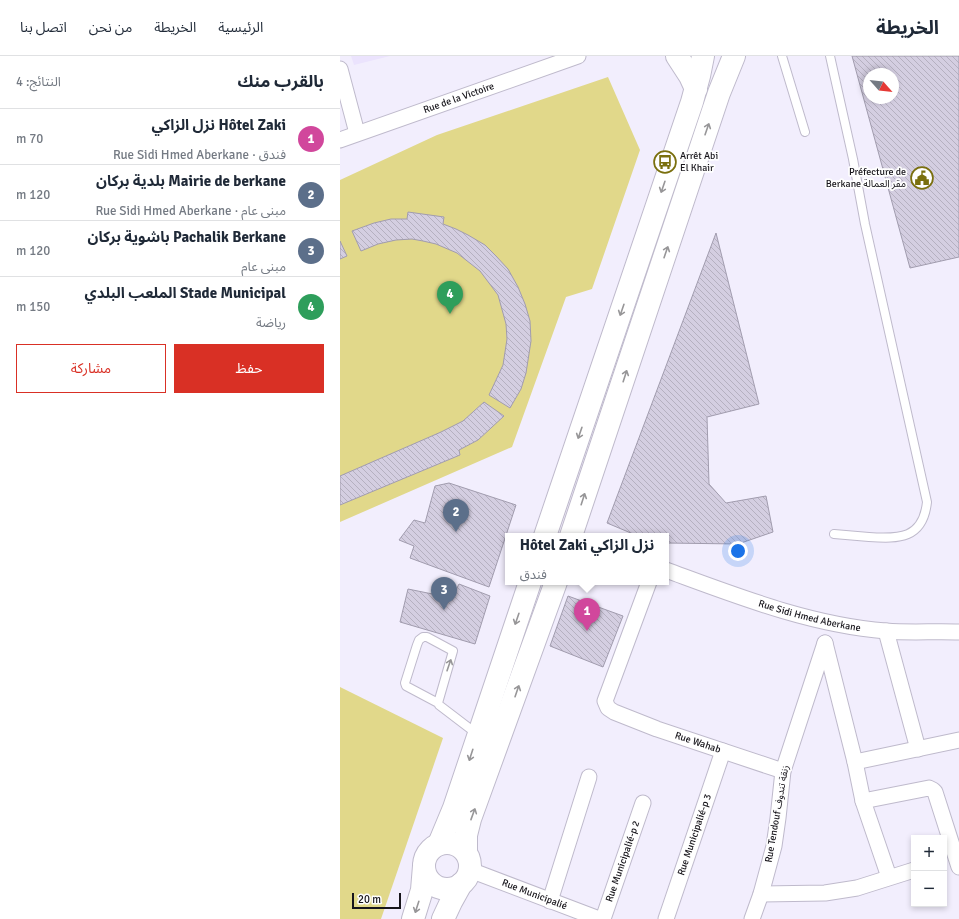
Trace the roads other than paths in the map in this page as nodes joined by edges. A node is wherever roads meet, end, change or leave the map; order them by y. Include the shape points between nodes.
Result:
1 (578, 56) edge
2 (677, 56) edge
3 (704, 56) edge
4 (734, 56) edge
5 (782, 56) edge
6 (830, 56) edge
7 (340, 68) edge
8 (696, 90) junction
9 (805, 132) dead end
10 (357, 133) junction
11 (340, 140) edge
12 (546, 533) edge
13 (572, 533) edge
14 (834, 534) dead end
15 (669, 571) edge
16 (529, 585) edge
17 (555, 585) edge
18 (648, 585) edge
19 (827, 622) junction
20 (886, 631) junction
21 (959, 632) edge
22 (825, 643) junction
23 (438, 703) junction
24 (478, 735) junction
25 (959, 740) edge
26 (918, 749) junction
27 (723, 751) junction
28 (855, 762) junction
29 (782, 771) junction
30 (589, 777) dead end
31 (863, 801) junction
32 (643, 803) dead end
33 (440, 844) junction
34 (955, 860) edge
35 (424, 866) junction
36 (466, 869) junction
37 (911, 871) edge
38 (889, 877) junction
39 (761, 894) junction
40 (550, 901) junction
41 (413, 919) edge
42 (443, 919) edge
43 (599, 919) edge
44 (603, 919) edge
45 (666, 919) edge
46 (752, 919) edge

1 - 10 street, Rue de la Victoire
2 - 8 highway
3 - 8 highway
13 -> 4 highway via 719,93
5 - 9 lane
6 - 14 lane via 927,502 926,512 919,525 899,538
7 - 10 street
8 -> 12 highway
10 - 11 street, Rue de la Victoire
15 - 19 street, Rue Sidi Hmed Aberkane via 752,602
16 -> 24 highway
36 -> 17 highway via 466,835 470,819
18 - 27 street, Rue Wahab via 605,701 608,708 657,729
19 - 20 street, Rue Sidi Hmed Aberkane
19 - 22 street
20 - 21 street, Rue Sidi Hmed Aberkane
20 - 26 street
22 - 28 street
22 - 29 street, Rue Tendouf زنقة تندوف
23 -> 23 lane via 453,651 423,637 417,645 405,683 408,688
23 - 24 lane
24 -> 33 highway
25 - 26 street
26 - 28 street
27 - 29 street, Rue Wahab
27 - 45 street, Rue Municipalié-p 3
28 - 31 street
29 - 39 street, Rue Tendouf زنقة تندوف via 774,846
30 - 40 street
31 - 34 street via 929,788 933,790
31 - 38 street
32 - 44 street, Rue Municipalié-p 2
33 - 35 highway via 428,853
33 - 36 highway via 454,844
35 - 36 highway via 429,881 437,887 447,889 452,888
35 -> 41 highway via 422,890
36 - 40 street, Rue Municipalié
36 - 42 highway
37 - 38 street
38 - 39 street via 857,888 825,893
39 - 46 street, Rue Tendouf زنقة تندوف
40 - 43 street, Rue Municipalié

